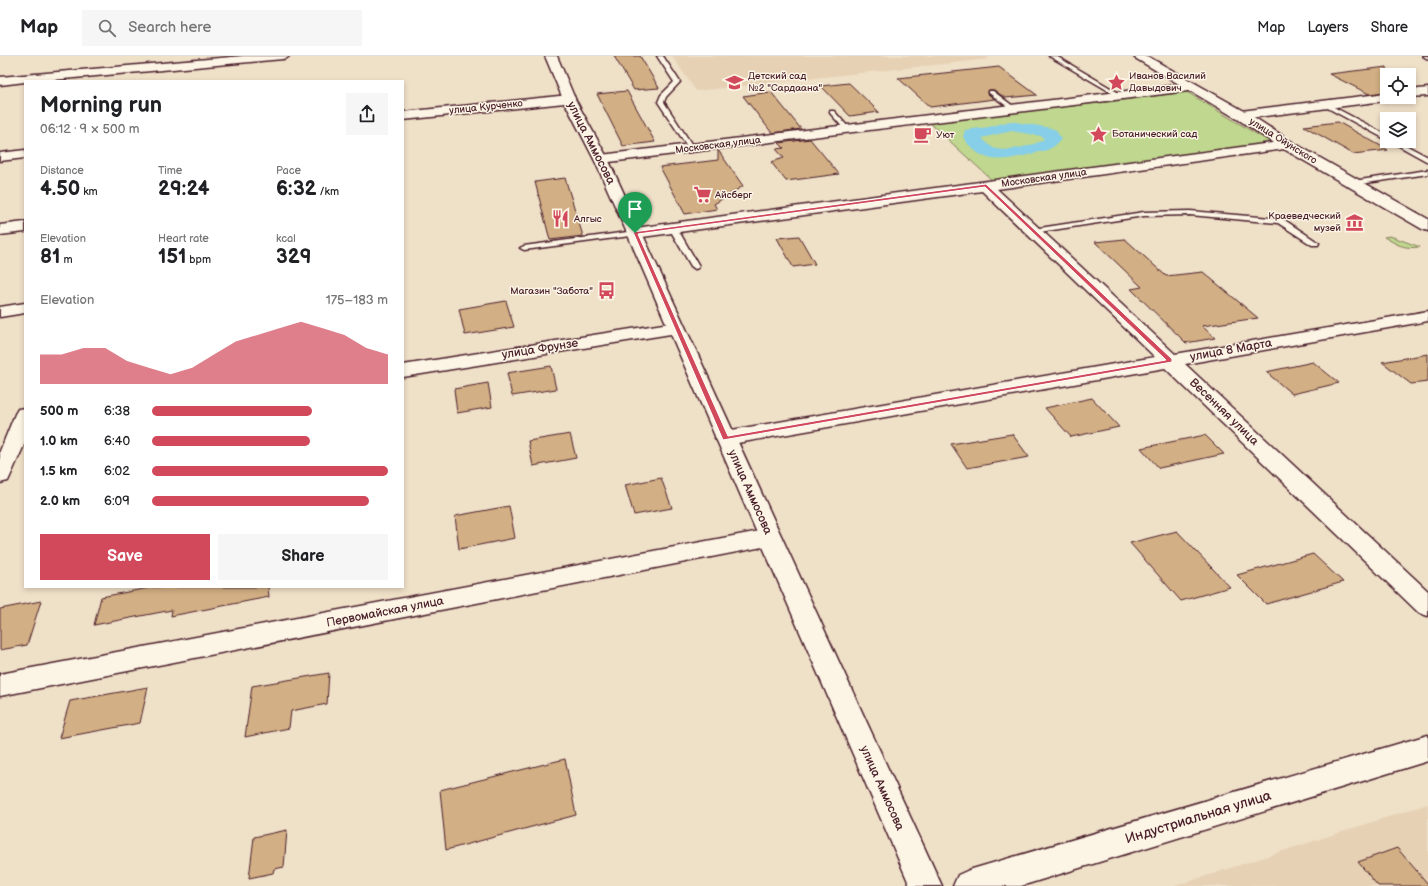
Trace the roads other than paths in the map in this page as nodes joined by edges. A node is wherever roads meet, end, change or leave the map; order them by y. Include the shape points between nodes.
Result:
1 (283, 56) edge
2 (551, 56) edge
3 (660, 56) edge
4 (1052, 56) edge
5 (1139, 56) edge
6 (163, 61) edge
7 (154, 80) edge
8 (0, 81) edge
9 (1192, 87) junction
10 (991, 92) dead end
11 (1428, 92) edge
12 (1416, 93) edge
13 (1121, 96) junction
14 (1380, 98) edge
15 (569, 99) junction
16 (1326, 105) junction
17 (1014, 108) junction
18 (832, 112) dead end
19 (1241, 115) junction
20 (404, 116) edge
21 (847, 129) junction
22 (1380, 134) edge
23 (1287, 145) junction
24 (691, 148) junction
25 (1407, 148) edge
26 (24, 154) edge
27 (0, 157) edge
28 (1426, 158) edge
29 (601, 159) junction
30 (1428, 172) edge
31 (1353, 183) junction
32 (986, 186) junction
33 (1428, 226) edge
34 (24, 227) edge
35 (672, 228) junction
36 (0, 230) edge
37 (1033, 231) junction
38 (635, 233) junction
39 (1315, 243) dead end
40 (524, 248) dead end
41 (694, 266) dead end
42 (24, 308) edge
43 (0, 312) edge
44 (1428, 316) edge
45 (676, 328) junction
46 (1170, 361) junction
47 (404, 371) edge
48 (17, 428) edge
49 (726, 438) junction
50 (0, 476) edge
51 (770, 538) junction
52 (1428, 606) edge
53 (0, 685) edge
54 (1428, 748) edge
55 (926, 886) edge
56 (969, 886) edge

1 - 6 street
2 - 15 street, улица Аммосова
3 - 24 lane via 677,82 661,102
4 - 13 lane
5 - 9 street, улица Ойунского
6 - 7 street
6 - 8 street
9 - 13 street, Московская улица
9 - 19 street, улица Ойунского
10 - 17 lane
11 - 12 street
13 - 17 street, Московская улица
14 - 16 street
15 - 20 street, улица Курченко
15 - 29 street, улица Аммосова
16 - 19 street
16 - 22 lane
17 - 21 street, Московская улица
18 - 21 lane
19 - 23 street, улица Ойунского
21 - 24 street, Московская улица
23 - 31 street, улица Ойунского
23 - 32 street, Московская улица
24 - 29 street, Московская улица
25 - 28 lane
26 - 27 street
29 - 38 street, улица Аммосова
30 - 31 lane
31 - 33 street, улица Ойунского
32 - 35 street, Московская улица
32 - 37 street, Весенняя улица
34 - 36 street
35 - 38 street, Московская улица
35 - 41 lane
37 - 39 lane via 1144,214 1190,213 1280,221
37 - 46 street, Весенняя улица
38 - 40 lane
38 - 45 street, улица Аммосова
42 - 43 street
44 - 46 street, улица 8 Марта
45 - 47 street, улица Фрунзе
45 - 49 street, улица Аммосова
46 - 49 street, улица 8 Марта
46 - 52 street, Весенняя улица
48 - 50 street
49 - 51 street, улица Аммосова
51 - 53 street, Первомайская улица
51 - 55 street, улица Аммосова
54 - 56 street, Индустриальная улица

